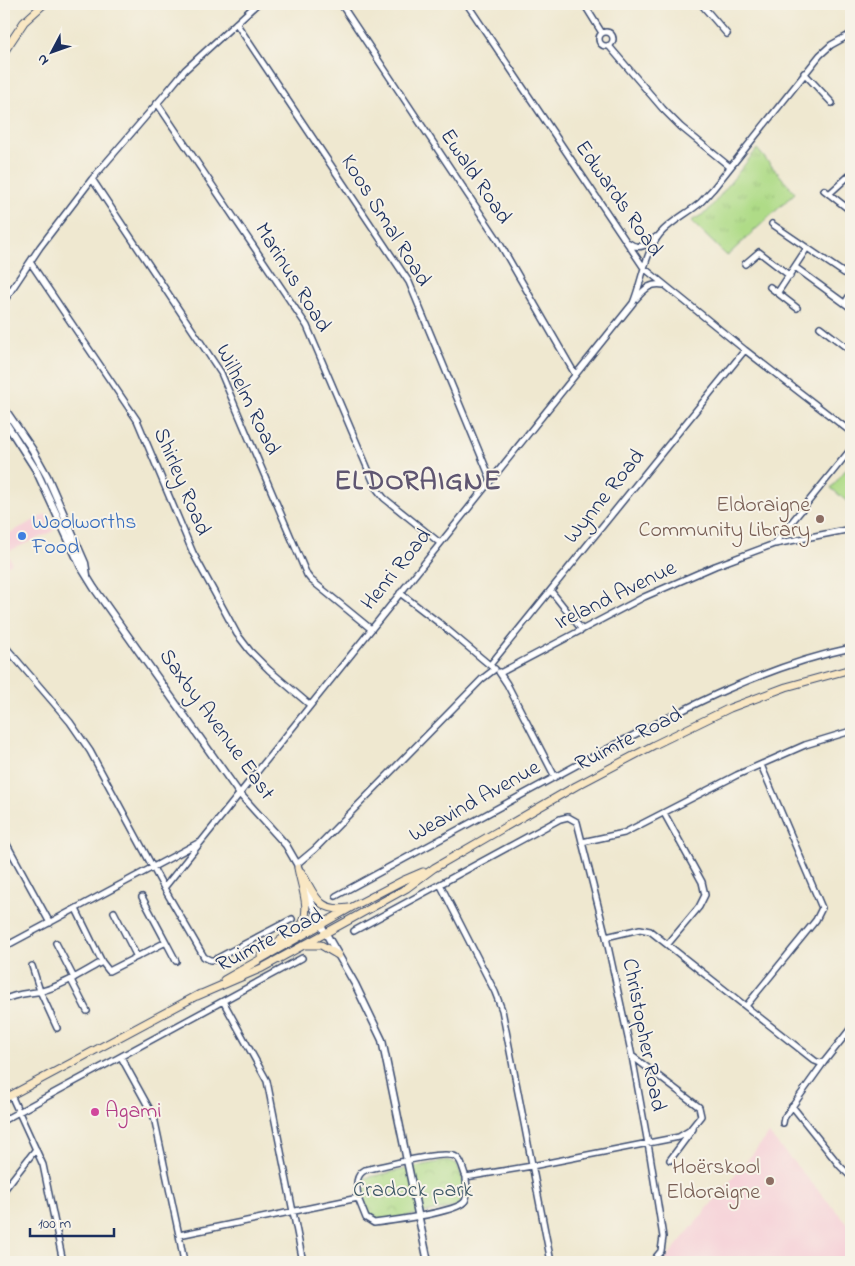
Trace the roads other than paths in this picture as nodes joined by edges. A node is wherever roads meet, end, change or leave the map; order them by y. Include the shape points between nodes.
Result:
1 (44, 4) edge
2 (257, 4) edge
3 (341, 4) edge
4 (467, 4) edge
5 (584, 4) edge
6 (701, 4) edge
7 (236, 23) junction
8 (602, 33) junction
9 (727, 34) dead end
10 (851, 34) edge
11 (609, 46) junction
12 (4, 49) edge
13 (804, 73) junction
14 (832, 103) dead end
15 (157, 104) junction
16 (730, 167) junction
17 (851, 174) edge
18 (92, 179) junction
19 (824, 190) dead end
20 (830, 194) junction
21 (851, 211) edge
22 (772, 224) dead end
23 (658, 236) junction
24 (625, 240) junction
25 (807, 248) junction
26 (30, 262) junction
27 (745, 264) dead end
28 (796, 267) junction
29 (644, 268) junction
30 (844, 274) dead end
31 (790, 276) junction
32 (664, 285) junction
33 (770, 287) dead end
34 (778, 292) junction
35 (851, 293) edge
36 (4, 301) edge
37 (632, 303) junction
38 (845, 303) junction
39 (797, 308) dead end
40 (851, 308) edge
41 (820, 327) dead end
42 (745, 350) junction
43 (851, 351) edge
44 (575, 374) junction
45 (4, 408) edge
46 (4, 420) edge
47 (851, 432) edge
48 (851, 449) edge
49 (491, 480) junction
50 (851, 529) edge
51 (440, 543) junction
52 (774, 544) junction
53 (87, 576) junction
54 (551, 591) junction
55 (400, 594) junction
56 (371, 629) junction
57 (582, 630) junction
58 (4, 645) edge
59 (851, 648) edge
60 (493, 667) junction
61 (851, 669) edge
62 (500, 673) junction
63 (310, 705) junction
64 (851, 732) edge
65 (760, 765) junction
66 (555, 777) junction
67 (239, 793) junction
68 (664, 813) junction
69 (4, 839) edge
70 (201, 842) junction
71 (582, 842) junction
72 (153, 866) junction
73 (298, 866) junction
74 (434, 868) junction
75 (440, 884) junction
76 (164, 888) junction
77 (336, 896) dead end
78 (142, 897) dead end
79 (352, 907) junction
80 (76, 909) junction
81 (114, 912) dead end
82 (292, 920) dead end
83 (50, 923) junction
84 (321, 925) junction
85 (354, 931) dead end
86 (325, 933) junction
87 (606, 937) junction
88 (166, 942) junction
89 (56, 943) dead end
90 (668, 944) junction
91 (4, 947) edge
92 (296, 948) junction
93 (338, 955) junction
94 (137, 958) junction
95 (302, 958) dead end
96 (258, 960) junction
97 (176, 961) dead end
98 (102, 962) junction
99 (32, 966) dead end
100 (73, 979) junction
101 (40, 991) junction
102 (197, 996) junction
103 (4, 1000) edge
104 (223, 1001) junction
105 (746, 1006) junction
106 (87, 1011) dead end
107 (57, 1028) dead end
108 (850, 1032) edge
109 (632, 1056) junction
110 (121, 1057) junction
111 (824, 1062) junction
112 (11, 1095) junction
113 (4, 1099) edge
114 (792, 1106) junction
115 (19, 1112) junction
116 (4, 1120) edge
117 (697, 1123) junction
118 (783, 1123) dead end
119 (648, 1143) junction
120 (36, 1149) junction
121 (670, 1160) dead end
122 (407, 1161) junction
123 (532, 1166) junction
124 (466, 1177) junction
125 (851, 1178) edge
126 (4, 1190) edge
127 (358, 1198) junction
128 (292, 1212) junction
129 (418, 1216) junction
130 (179, 1235) junction
131 (63, 1262) edge
132 (184, 1262) edge
133 (303, 1262) edge
134 (428, 1262) edge
135 (551, 1262) edge
136 (652, 1262) edge

1 - 12 main road via 28,18
2 - 7 street
3 - 44 street, Ewald Road via 496,237
4 - 24 street, Edwards Road
5 - 8 street
6 - 9 street
7 - 15 street via 185,70
7 - 49 street, Koos Smal Road via 409,282
8 - 11 street via 600,44
8 - 11 street via 612,36
10 - 13 street via 831,45
11 - 16 street via 681,127
13 - 14 street
13 - 16 street
15 - 18 street
15 - 51 street, Marinus Road via 307,326 376,488
16 - 23 street via 700,203
17 - 20 street
18 - 26 street
18 - 56 street, Wilhelm Road via 221,373 307,575
19 - 20 street
20 - 21 street
22 - 25 street
23 - 24 street via 641,247
23 - 29 street, Henri Road
24 - 29 street, Edwards Road
25 - 28 street
25 - 30 street
26 - 36 street
26 - 63 street, Shirley Road via 137,420 193,553 237,634 269,670
27 - 31 street via 759,252
28 - 31 street
28 - 38 street
29 - 32 street, Edwards Road
29 - 37 street, Henri Road
31 - 34 street
32 - 37 street via 649,286
32 - 42 street, Edwards Road
33 - 34 street
34 - 39 street
35 - 38 street
37 - 44 street, Henri Road
38 - 40 street
41 - 43 street
42 - 47 street, Edwards Road
42 - 54 street, Wynne Road
44 - 49 street, Henri Road
45 - 53 street, Saxby Avenue East via 47,476 85,563
46 - 53 street, Saxby Avenue East via 36,470
48 - 52 street
49 - 51 street, Henri Road
50 - 52 street, Ireland Avenue
51 - 55 street, Henri Road
52 - 57 street, Ireland Avenue via 644,597
53 - 67 street, Saxby Avenue East
54 - 57 street
54 - 60 street, Wynne Road
55 - 56 street, Henri Road
55 - 60 street
56 - 63 street, Henri Road
57 - 62 street, Ireland Avenue
58 - 72 street via 70,722 90,751
59 - 66 street, Weavind Avenue via 787,666 701,701
60 - 62 street
60 - 73 street
61 - 74 main road, Ruimte Road via 786,687 730,708 576,786
62 - 66 street
63 - 67 street, Henri Road
64 - 65 street via 806,745
65 - 68 street
65 - 105 street via 822,908 816,920
66 - 77 street, Weavind Avenue
67 - 70 street, Henri Road
67 - 73 street, Saxby Avenue East via 278,834
68 - 71 street via 624,833
68 - 90 street via 702,882 705,895
69 - 83 street
70 - 72 street
70 - 76 street, Henri Road
71 - 75 street, Christopher Road via 578,824 571,818 560,820
71 - 87 street, Christopher Road
72 - 76 street
72 - 80 street
73 - 79 main road via 322,905 340,909
73 - 84 street, Saxby Avenue East
73 - 96 main road via 307,909 304,921
74 - 79 main road, Ruimte Road
74 - 86 main road, Ruimte Road via 407,888
75 - 85 street
75 - 123 street via 500,1001
76 - 82 street via 207,959 214,960
78 - 88 street
79 - 84 main road, Ruimte Road
80 - 83 street
80 - 98 street
81 - 94 street
83 - 91 street
84 - 86 street, Saxby Avenue East
84 - 96 main road, Ruimte Road
86 - 92 main road, Ruimte Road
86 - 93 street, Saxby Avenue East
87 - 90 street via 646,929
87 - 109 street, Christopher Road
88 - 94 street
88 - 97 street
89 - 100 street
90 - 105 street
92 - 93 main road via 320,945
92 - 102 main road, Ruimte Road via 262,968
93 - 122 street, Saxby Avenue East via 382,1040
94 - 98 street via 109,971
95 - 104 street
96 - 102 main road, Ruimte Road
98 - 100 street
99 - 101 street
100 - 101 street
100 - 106 street
101 - 103 street
101 - 107 street
102 - 112 main road, Ruimte Road
104 - 110 street
104 - 128 street via 267,1081
105 - 111 street via 815,1061
108 - 111 street
109 - 117 street via 697,1104 701,1113
109 - 119 street, Christopher Road
110 - 115 street
110 - 130 street via 154,1117
111 - 114 street
112 - 113 main road, Ruimte Road
112 - 115 street
114 - 118 street
114 - 125 street
115 - 116 street
115 - 120 street
117 - 119 street via 678,1137
117 - 121 street
119 - 123 street
119 - 136 street, Christopher Road via 663,1237 661,1251
120 - 126 street
120 - 131 street via 45,1172
122 - 124 street via 452,1155 459,1159
122 - 127 street via 361,1173 357,1182
122 - 129 street, Saxby Avenue East
123 - 124 street
123 - 135 street
124 - 129 street via 467,1196 461,1206
127 - 128 street
127 - 129 street via 366,1218 374,1224
128 - 130 street
128 - 133 street
129 - 134 street, Saxby Avenue East
130 - 132 street

